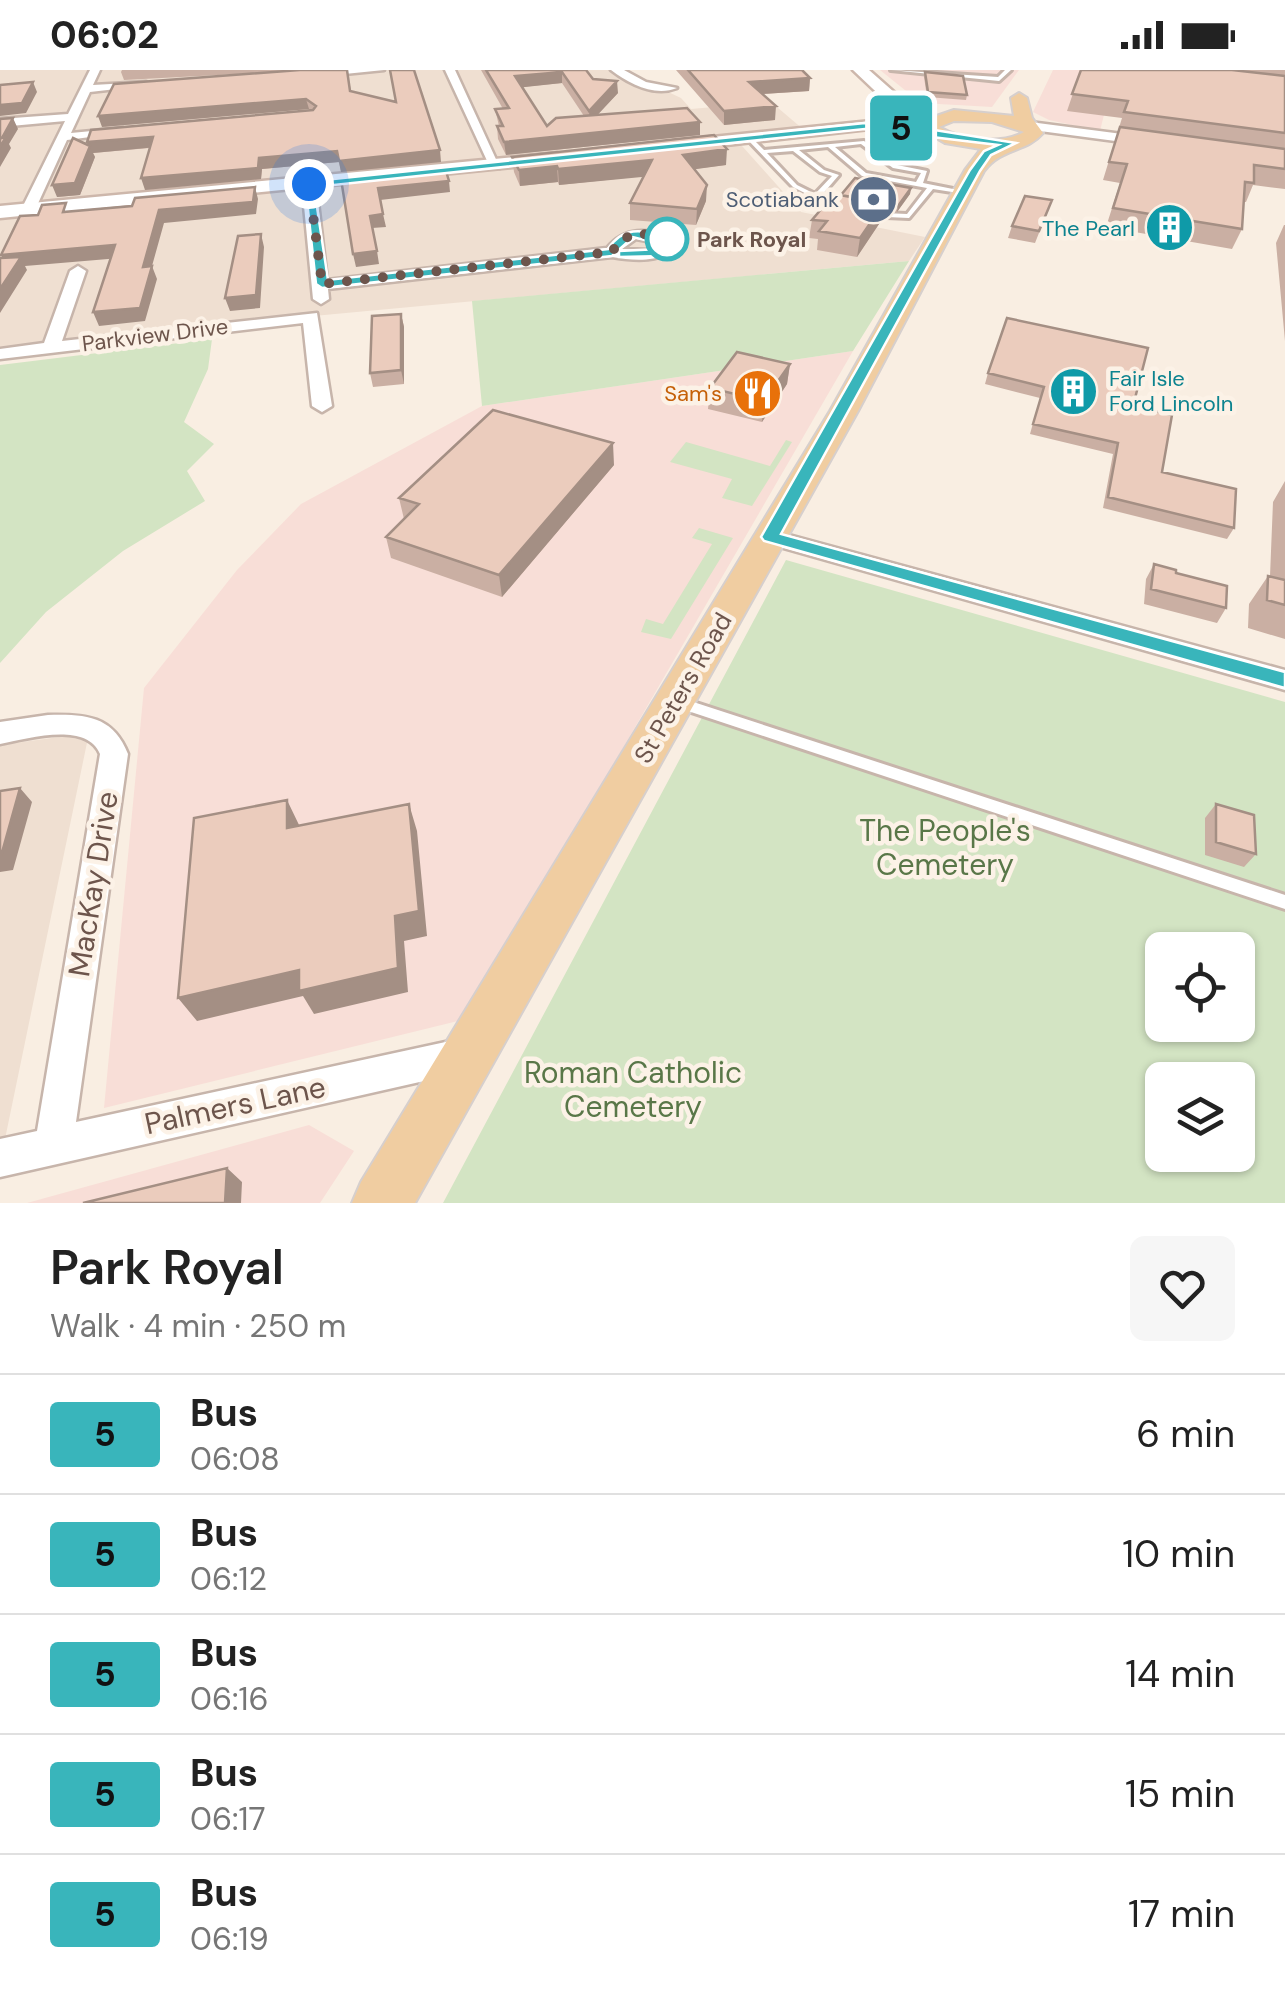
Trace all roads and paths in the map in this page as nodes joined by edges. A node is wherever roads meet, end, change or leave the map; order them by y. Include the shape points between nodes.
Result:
1 (95, 70) edge
2 (379, 70) edge
3 (450, 70) edge
4 (616, 70) edge
5 (860, 70) edge
6 (894, 70) edge
7 (1008, 70) edge
8 (306, 74) edge
9 (159, 84) edge
10 (672, 88) dead end
11 (86, 89) junction
12 (891, 97) junction
13 (961, 116) junction
14 (74, 117) junction
15 (983, 117) junction
16 (0, 123) edge
17 (871, 124) junction
18 (936, 128) junction
19 (135, 131) edge
20 (1024, 134) junction
21 (64, 137) junction
22 (1163, 144) edge
23 (756, 145) junction
24 (830, 145) junction
25 (652, 148) edge
26 (794, 148) junction
27 (574, 157) edge
28 (496, 165) junction
29 (836, 175) junction
30 (864, 176) junction
31 (970, 181) junction
32 (309, 184) junction
33 (918, 184) junction
34 (931, 187) junction
35 (818, 195) junction
36 (28, 210) junction
37 (0, 212) edge
38 (612, 252) dead end
39 (78, 271) dead end
40 (322, 284) junction
41 (311, 317) junction
42 (52, 348) junction
43 (0, 354) edge
44 (322, 406) dead end
45 (770, 537) junction
46 (1285, 680) edge
47 (675, 701) junction
48 (0, 733) edge
49 (1285, 902) edge
50 (470, 1055) junction
51 (54, 1143) junction
52 (0, 1158) edge
53 (382, 1203) edge

1 - 11 street
2 - 8 street
3 - 28 street
4 - 10 street via 643,86
5 - 12 main road
6 - 7 lane via 999,79
9 - 11 street
11 - 14 street
12 - 13 main road
12 - 17 main road via 896,116
12 - 18 main road
13 - 15 main road
13 - 18 main road
14 - 16 street
14 - 21 street
15 - 20 main road
15 - 20 main road via 1024,90
17 - 18 main road
17 - 23 main road
18 - 20 main road
18 - 31 main road
19 - 21 street
20 - 22 street
20 - 31 main road, St Peters Road via 988,153
21 - 36 street
23 - 25 main road
23 - 26 lane
23 - 35 lane via 795,186
24 - 26 lane
24 - 30 lane
24 - 33 lane via 862,142 895,167 925,172
26 - 29 lane via 822,172
27 - 28 main road
28 - 32 main road
29 - 30 lane
29 - 35 lane
30 - 33 lane
31 - 34 lane
31 - 45 main road, St Peters Road
32 - 36 main road
32 - 40 street
33 - 34 lane
34 - 35 lane via 915,212 901,218 839,209
36 - 37 main road
38 - 40 street
39 - 42 street
40 - 41 street via 321,309
41 - 42 street, Parkview Drive
41 - 44 street
42 - 43 street, Parkview Drive
45 - 46 street
45 - 47 main road, St Peters Road
47 - 49 lane
47 - 50 main road, St Peters Road
48 - 51 street, MacKay Drive via 43,727 101,731 114,754
50 - 51 street, Palmers Lane
50 - 53 main road, St Peters Road
51 - 52 street, Palmers Lane

